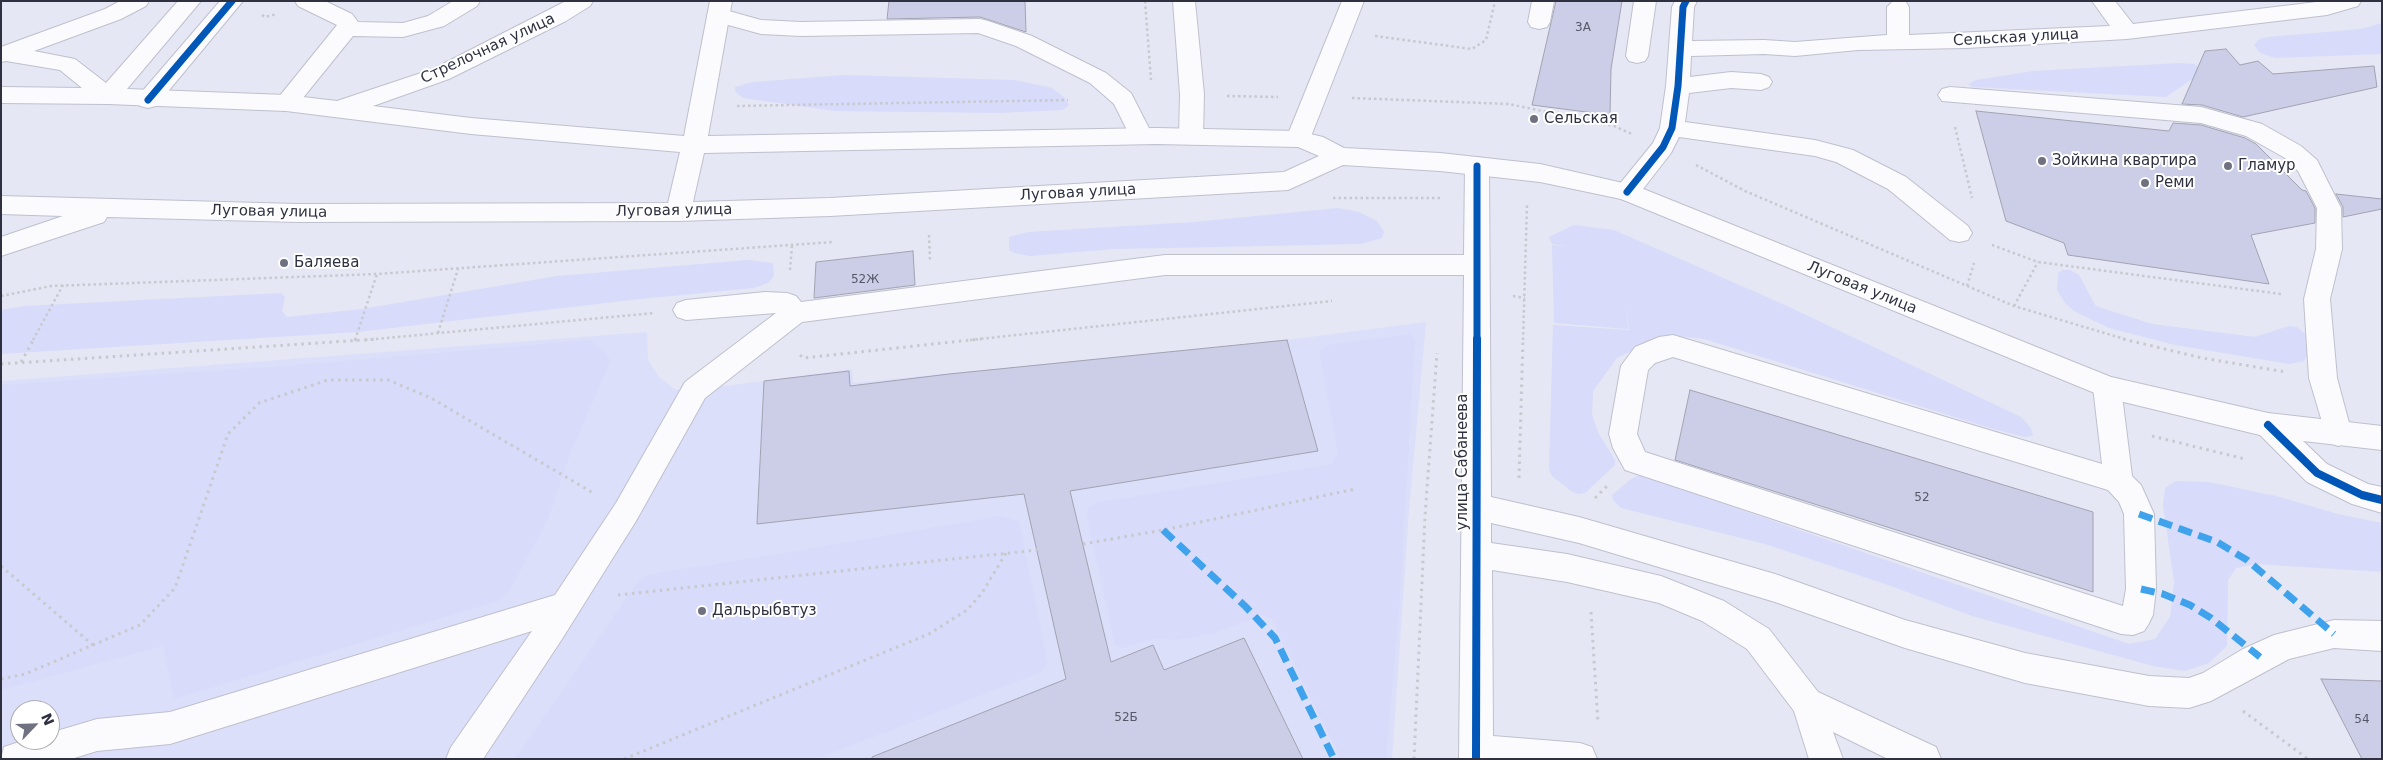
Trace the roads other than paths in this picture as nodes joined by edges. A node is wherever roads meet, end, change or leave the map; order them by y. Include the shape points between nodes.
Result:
1 (138, 1) edge
2 (190, 1) edge
3 (232, 1) edge
4 (306, 1) edge
5 (469, 1) edge
6 (582, 1) edge
7 (1184, 1) edge
8 (1353, 1) edge
9 (1543, 1) edge
10 (1645, 1) edge
11 (1686, 1) edge
12 (2103, 1) edge
13 (2350, 1) edge
14 (1898, 7) dead end
15 (719, 8) edge
16 (1538, 22) dead end
17 (347, 29) junction
18 (2127, 32) junction
19 (1902, 42) junction
20 (1680, 49) junction
21 (2, 54) edge
22 (1637, 56) dead end
23 (1761, 82) dead end
24 (1678, 86) junction
25 (1, 95) edge
26 (1950, 95) road end
27 (108, 96) junction
28 (148, 100) junction
29 (286, 103) junction
30 (334, 110) junction
31 (1672, 128) junction
32 (1141, 136) junction
33 (1190, 136) junction
34 (1298, 139) junction
35 (694, 145) junction
36 (1340, 156) junction
37 (1477, 166) junction
38 (1626, 192) junction
39 (1, 205) edge
40 (126, 210) junction
41 (678, 212) junction
42 (1959, 233) dead end
43 (1, 247) edge
44 (1476, 278) junction
45 (686, 310) road end
46 (795, 314) junction
47 (2107, 387) junction
48 (2268, 424) junction
49 (2338, 434) junction
50 (2382, 438) edge
51 (2118, 481) junction
52 (2382, 500) edge
53 (1477, 506) junction
54 (1476, 554) junction
55 (568, 603) junction
56 (2382, 636) edge
57 (1807, 703) junction
58 (1476, 755) edge
59 (16, 759) edge
60 (463, 759) edge
61 (1580, 759) edge
62 (1826, 759) edge
63 (1924, 759) edge

1 - 21 main road via 113,14
2 - 27 main road
3 - 28 main road
4 - 17 main road via 344,19 348,23
5 - 17 main road via 436,21 403,30
6 - 30 main road, Стрелочная улица via 441,74
7 - 33 main road via 1192,94
8 - 34 main road
9 - 16 main road
10 - 22 main road
11 - 20 main road
12 - 18 main road
13 - 18 main road, Сельская улица via 2327,8
14 - 19 main road via 1898,35
15 - 32 main road via 761,27 980,26 1024,41 1098,78 1124,99
15 - 35 main road
17 - 29 main road
18 - 19 main road, Сельская улица
19 - 20 main road, Сельская улица via 1795,49
20 - 24 main road
21 - 27 main road via 67,64
23 - 24 main road via 1731,80
24 - 31 main road
25 - 27 main road, Луговая улица
26 - 49 main road via 2201,115 2254,130 2293,152 2308,166 2329,208 2329,249 2317,299 2323,378
27 - 28 main road, Луговая улица
28 - 29 main road, Луговая улица
29 - 30 main road, Луговая улица
30 - 35 main road, Луговая улица via 472,126
31 - 38 main road via 1663,148
31 - 42 main road via 1815,148 1844,156 1897,183
32 - 33 main road, Луговая улица
32 - 35 main road, Луговая улица
33 - 34 main road, Луговая улица
34 - 36 main road, Луговая улица via 1315,143
35 - 41 main road
36 - 37 main road, Луговая улица
36 - 41 main road, Луговая улица via 1288,181 929,202
37 - 38 main road, Луговая улица via 1540,173
37 - 44 main road, улица Сабанеева
38 - 47 main road, Луговая улица
39 - 40 main road, Луговая улица
40 - 41 main road, Луговая улица
40 - 43 main road via 78,220
44 - 46 main road via 1165,265
44 - 53 main road, улица Сабанеева
45 - 46 main road via 765,302 787,303
46 - 55 main road via 695,390 626,512
47 - 48 main road, Луговая улица
47 - 51 main road
48 - 49 main road, Луговая улица
48 - 52 main road via 2317,473 2362,495
49 - 50 main road, Луговая улица
51 - 51 main road via 1673,346 1645,355 1635,366 1623,434 1635,461 2132,621 2137,615 2141,588 2139,514 2131,494
53 - 54 main road, улица Сабанеева
53 - 56 main road via 1588,533 1775,588 1905,634 2025,668 2149,691 2189,693 2211,686 2286,645 2334,634
54 - 57 main road via 1661,590 1713,611 1758,639
54 - 58 main road, улица Сабанеева
55 - 59 main road via 170,728 97,735
55 - 60 main road
57 - 62 main road
57 - 63 main road
58 - 61 main road

